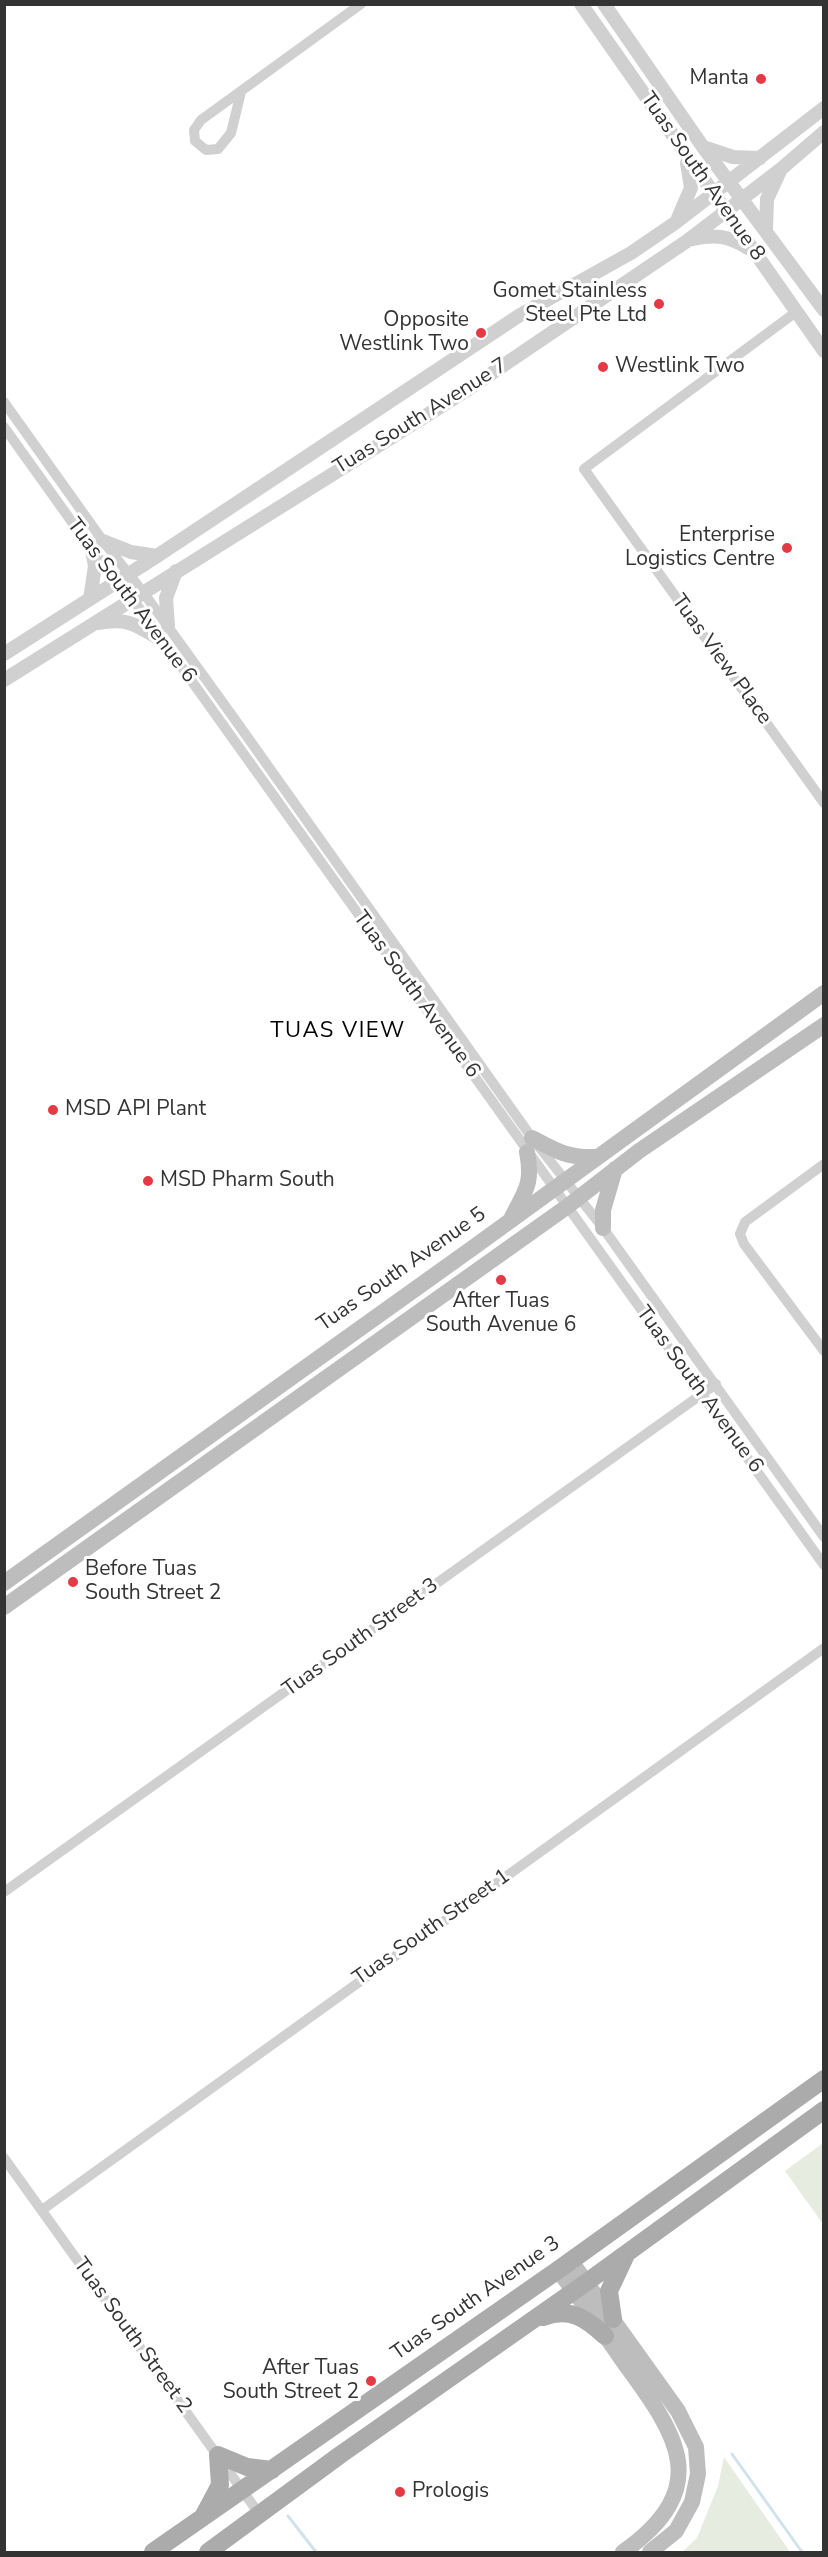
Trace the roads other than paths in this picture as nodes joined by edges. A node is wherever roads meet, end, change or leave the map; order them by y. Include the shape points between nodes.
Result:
1 (361, 4) edge
2 (581, 4) edge
3 (604, 4) edge
4 (241, 92) junction
5 (824, 108) edge
6 (824, 132) edge
7 (703, 147) junction
8 (684, 151) junction
9 (760, 158) junction
10 (781, 169) junction
11 (729, 182) junction
12 (713, 194) junction
13 (742, 198) junction
14 (725, 211) junction
15 (675, 223) junction
16 (766, 230) junction
17 (687, 241) junction
18 (755, 253) junction
19 (824, 310) edge
20 (796, 312) junction
21 (824, 351) edge
22 (4, 402) edge
23 (4, 427) edge
24 (98, 546) junction
25 (158, 556) junction
26 (176, 572) junction
27 (123, 578) junction
28 (137, 595) junction
29 (90, 599) junction
30 (94, 623) junction
31 (168, 626) junction
32 (160, 639) junction
33 (4, 654) edge
34 (4, 680) edge
35 (824, 803) edge
36 (824, 993) edge
37 (824, 1025) edge
38 (530, 1145) junction
39 (596, 1157) junction
40 (824, 1164) edge
41 (615, 1169) junction
42 (559, 1184) junction
43 (573, 1202) junction
44 (510, 1221) junction
45 (603, 1228) junction
46 (824, 1351) edge
47 (716, 1384) junction
48 (703, 1394) junction
49 (824, 1537) edge
50 (824, 1565) edge
51 (4, 1583) edge
52 (4, 1607) edge
53 (824, 1648) edge
54 (4, 1892) edge
55 (824, 2079) edge
56 (824, 2110) edge
57 (4, 2158) edge
58 (42, 2210) junction
59 (629, 2251) junction
60 (564, 2265) junction
61 (581, 2287) junction
62 (613, 2319) junction
63 (531, 2322) junction
64 (605, 2336) junction
65 (218, 2455) junction
66 (272, 2470) junction
67 (243, 2490) junction
68 (260, 2515) junction
69 (203, 2517) junction
70 (153, 2553) edge
71 (208, 2553) edge
72 (624, 2553) edge
73 (650, 2553) edge

1 - 4 street
2 - 8 street, Tuas South Avenue 8
3 - 7 street, Tuas South Avenue 8
4 - 4 street via 231,133 218,149 206,150 195,141 194,130 201,120
5 - 9 street, Tuas South Avenue 7
6 - 10 street, Tuas South Avenue 7
7 - 9 street via 733,157
7 - 11 street, Tuas South Avenue 8
8 - 12 street, Tuas South Avenue 8
8 - 15 street via 691,188
9 - 11 street, Tuas South Avenue 7
10 - 13 street, Tuas South Avenue 7
10 - 16 street via 767,200
11 - 12 street, Tuas South Avenue 7
11 - 13 street, Tuas South Avenue 8
12 - 14 street, Tuas South Avenue 8
12 - 15 street, Tuas South Avenue 7
13 - 14 street, Tuas South Avenue 7
13 - 16 street, Tuas South Avenue 8
14 - 17 street, Tuas South Avenue 7
14 - 18 street, Tuas South Avenue 8
15 - 25 street, Tuas South Avenue 7 via 631,253 511,321
16 - 19 street, Tuas South Avenue 8
17 - 18 street via 722,236
17 - 26 street, Tuas South Avenue 7 via 467,390
18 - 20 street, Tuas South Avenue 8
20 - 21 street, Tuas South Avenue 8
20 - 35 street, Tuas View Place via 584,469
22 - 24 street, Tuas South Avenue 6
23 - 24 street, Tuas South Avenue 6
24 - 25 street
24 - 27 street, Tuas South Avenue 6
24 - 29 street
25 - 27 street, Tuas South Avenue 7
26 - 28 street, Tuas South Avenue 7
26 - 31 street via 166,598
27 - 28 street, Tuas South Avenue 6
27 - 29 street, Tuas South Avenue 7
28 - 30 street, Tuas South Avenue 7
28 - 31 street, Tuas South Avenue 6
28 - 32 street, Tuas South Avenue 6
29 - 33 street, Tuas South Avenue 7
30 - 32 street via 129,622
30 - 34 street, Tuas South Avenue 7
31 - 38 street, Tuas South Avenue 6
32 - 38 street, Tuas South Avenue 6
36 - 39 main road, Tuas South Avenue 5
37 - 41 main road, Tuas South Avenue 5
38 - 39 main road via 581,1158
38 - 42 street, Tuas South Avenue 6
38 - 44 main road via 529,1183
39 - 42 main road, Tuas South Avenue 5
40 - 46 street via 745,1222 740,1234
41 - 43 main road, Tuas South Avenue 5
41 - 45 main road via 603,1210
42 - 43 street, Tuas South Avenue 6
42 - 44 main road, Tuas South Avenue 5
43 - 45 street, Tuas South Avenue 6
43 - 48 street, Tuas South Avenue 6
43 - 52 main road, Tuas South Avenue 5
44 - 51 main road, Tuas South Avenue 5
45 - 47 street, Tuas South Avenue 6
47 - 48 street, Tuas South Street 3
47 - 49 street, Tuas South Avenue 6
48 - 50 street, Tuas South Avenue 6
48 - 54 street, Tuas South Street 3
53 - 58 street, Tuas South Street 1
55 - 60 main road, Tuas South Avenue 3
56 - 59 main road
57 - 58 street, Tuas South Street 2
58 - 65 street, Tuas South Street 2
59 - 61 main road
59 - 62 main road via 609,2290
60 - 61 main road
60 - 66 main road, Tuas South Avenue 3
61 - 62 main road
61 - 63 main road
61 - 64 main road
62 - 73 main road via 678,2411 696,2447 698,2474 692,2502 676,2531
63 - 64 main road via 569,2312 585,2317
63 - 68 main road
64 - 72 main road via 663,2418 672,2435 680,2473 675,2496 661,2520
65 - 66 main road via 248,2468
65 - 67 street, Tuas South Street 2
65 - 69 main road via 220,2485
66 - 67 main road, Tuas South Avenue 3
67 - 68 street, Tuas South Street 2
67 - 69 main road, Tuas South Avenue 3
68 - 71 main road
69 - 70 main road, Tuas South Avenue 3

